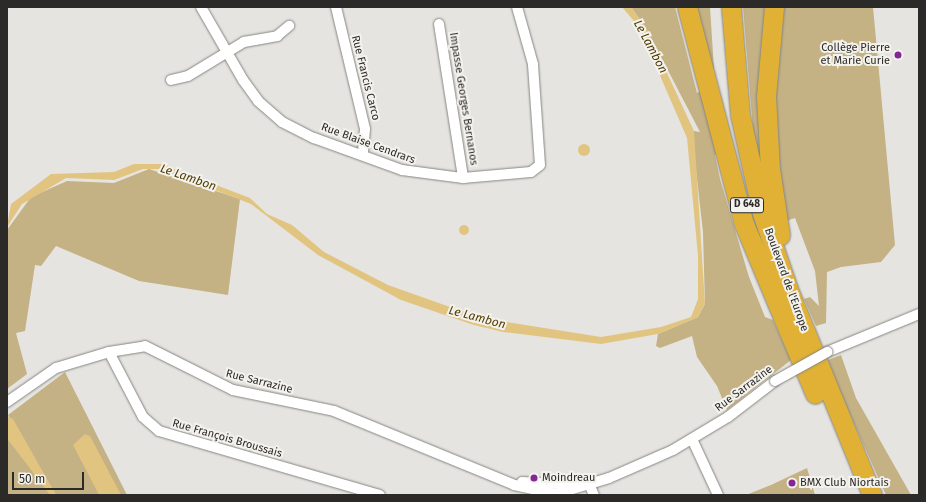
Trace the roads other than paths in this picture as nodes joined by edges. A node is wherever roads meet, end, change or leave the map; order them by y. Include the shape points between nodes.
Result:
1 (201, 7) edge
2 (336, 7) edge
3 (518, 7) edge
4 (687, 7) edge
5 (718, 7) edge
6 (731, 7) edge
7 (774, 7) edge
8 (439, 24) dead end
9 (289, 26) dead end
10 (225, 53) junction
11 (171, 80) dead end
12 (363, 154) junction
13 (463, 178) junction
14 (919, 314) edge
15 (109, 352) junction
16 (821, 392) junction
17 (7, 402) edge
18 (692, 438) junction
19 (587, 485) junction
20 (521, 488) edge
21 (539, 491) edge
22 (380, 495) edge
23 (594, 495) edge
24 (718, 495) edge
25 (858, 495) edge
26 (872, 495) edge

1 - 10 street, Rue Blaise Cendrars
2 - 12 street, Rue Francis Carco via 365,129
3 - 13 street, Rue Blaise Cendrars via 534,64 541,161 538,169
4 - 16 highway via 744,224
5 - 16 highway, Boulevard de l'Europe / D 648 via 726,109 742,187 761,252
6 - 16 highway, Boulevard de l'Europe / D 648 via 737,96 754,181
7 - 16 highway via 766,96 774,204 783,250
8 - 13 street, Impasse Georges Bernanos
9 - 10 street via 277,36 244,42
10 - 11 street via 188,76
10 - 12 street, Rue Blaise Cendrars via 270,113 299,131
12 - 13 street, Rue Blaise Cendrars via 423,176
14 - 18 street, Rue Sarrazine, bridge via 827,352 775,381 728,417
15 - 17 street, Rue Sarrazine via 56,368
15 - 20 street, Rue Sarrazine via 145,346 232,390 334,411
15 - 22 street, Rue François Broussais via 143,417 159,431
16 - 25 highway, Boulevard de l'Europe / D 648
16 - 26 highway, Boulevard de l'Europe / D 648
18 - 19 street, Rue Sarrazine via 654,460
18 - 24 street
19 - 21 street, Rue Sarrazine
19 - 23 street
20 - 21 street, Rue Sarrazine

